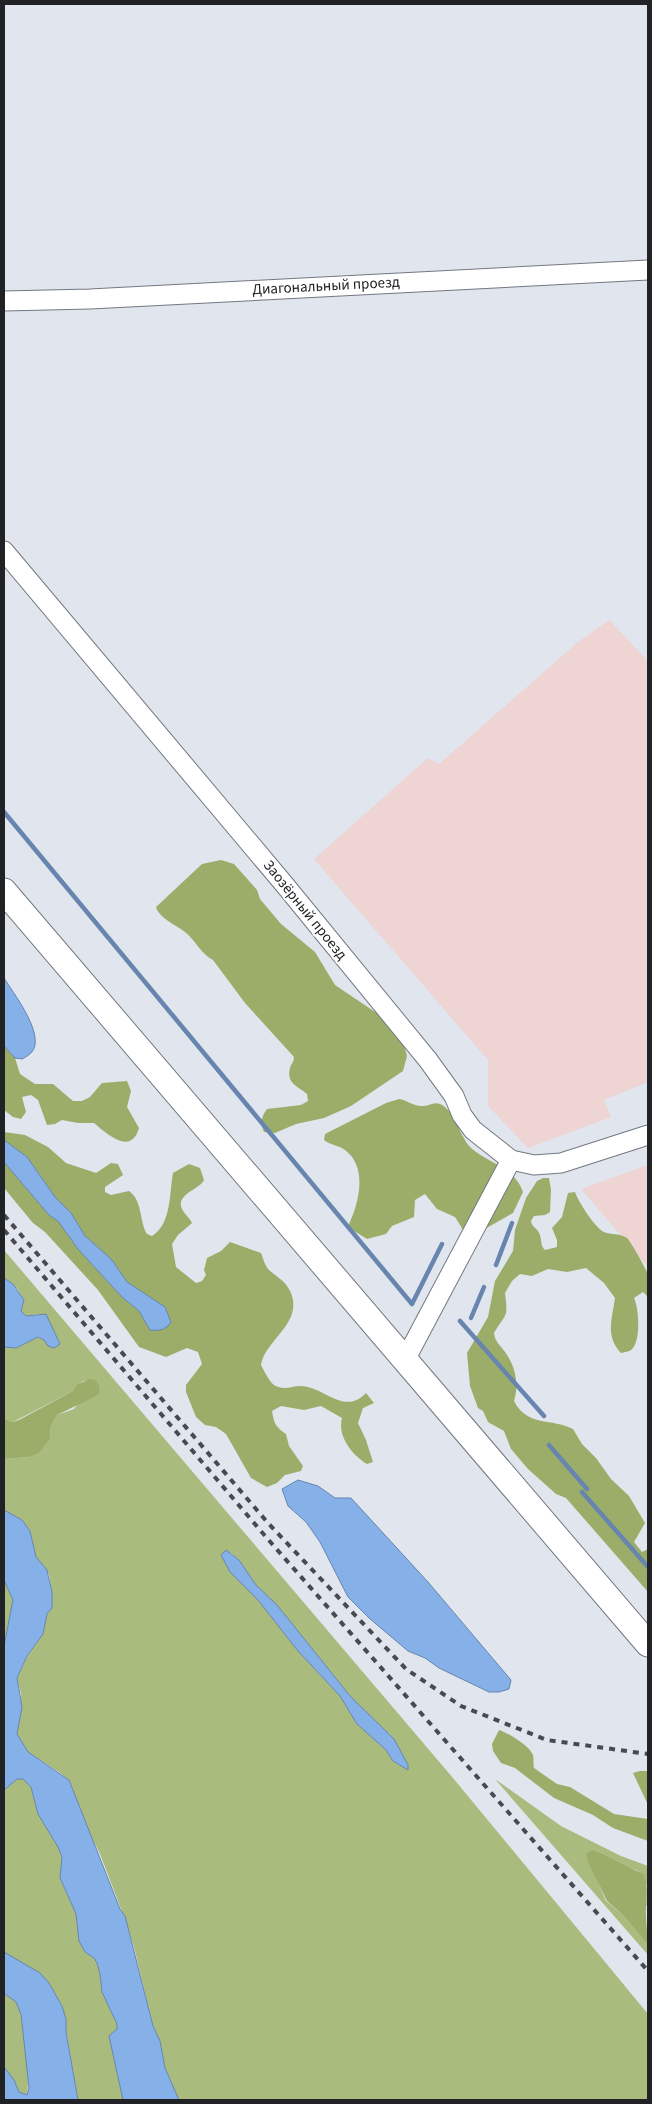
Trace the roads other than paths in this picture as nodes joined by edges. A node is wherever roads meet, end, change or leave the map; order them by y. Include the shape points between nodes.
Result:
1 (648, 270) edge
2 (4, 301) edge
3 (4, 551) edge
4 (4, 891) edge
5 (648, 1135) edge
6 (512, 1160) junction
7 (405, 1360) junction
8 (648, 1644) edge

1 - 2 street, Диагональный проезд
3 - 6 street, Заозёрный проезд via 428,1060 473,1130
4 - 7 main road
5 - 6 street, Заозёрный проезд via 561,1164 534,1165
6 - 7 street
7 - 8 main road

